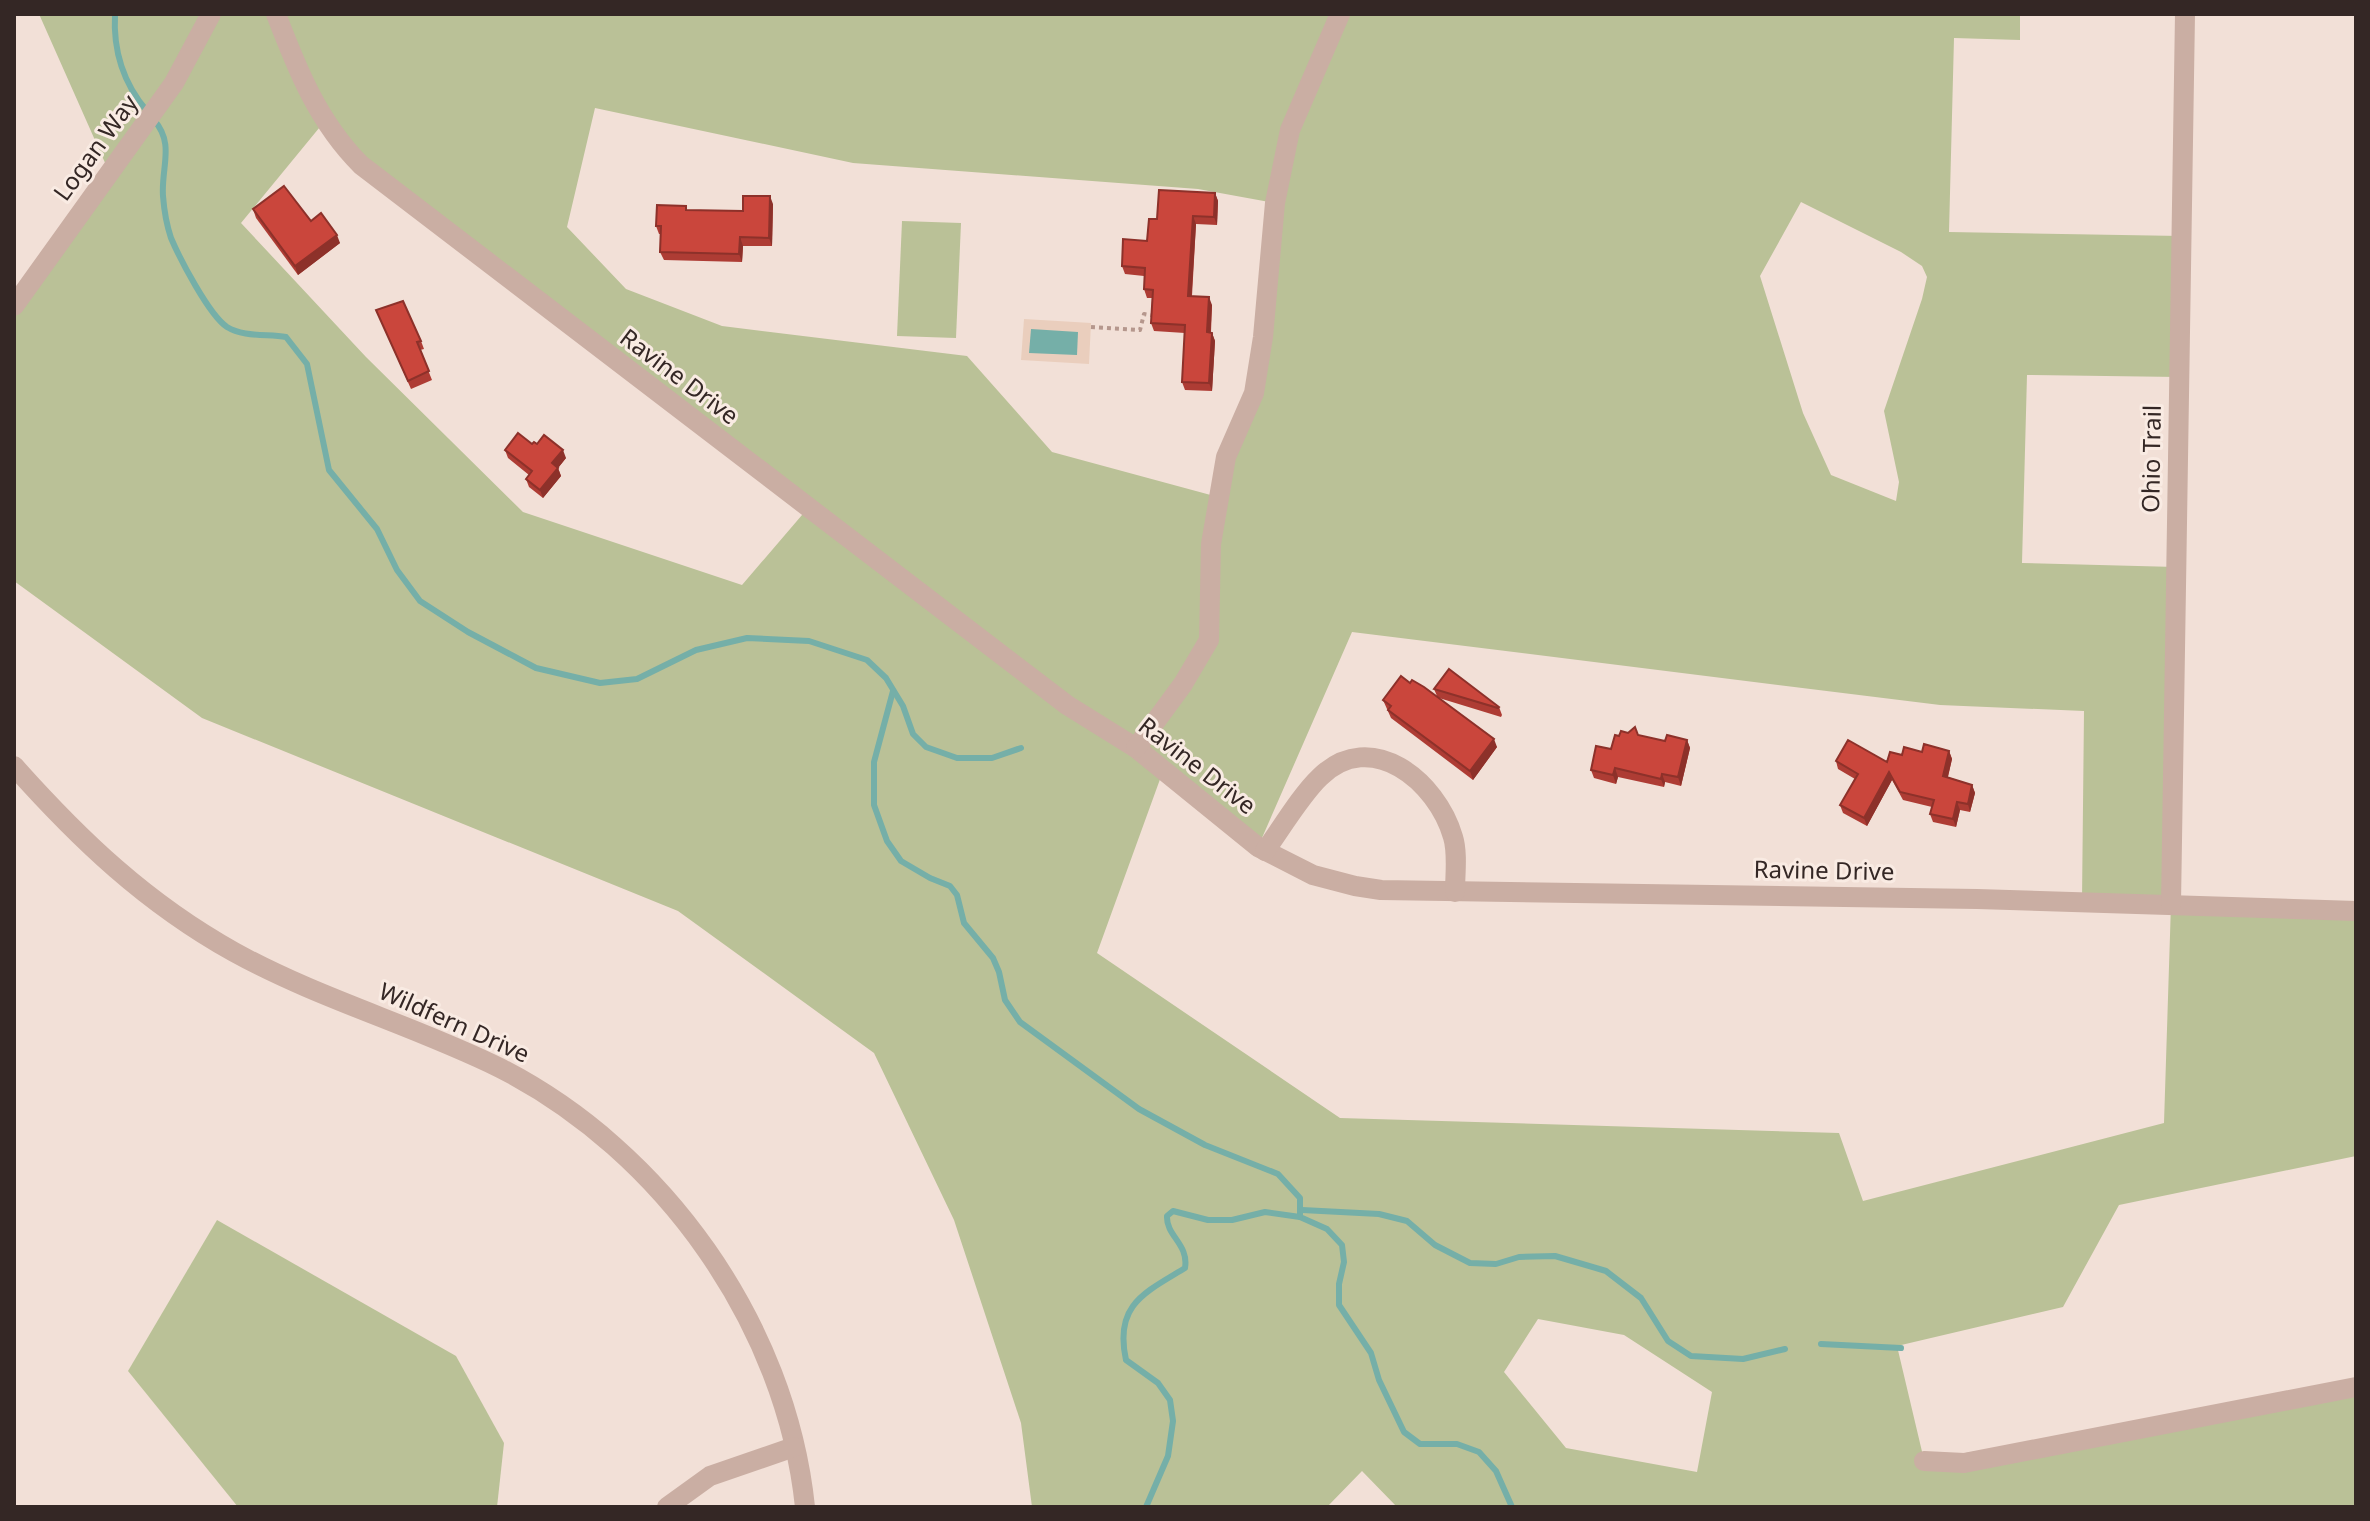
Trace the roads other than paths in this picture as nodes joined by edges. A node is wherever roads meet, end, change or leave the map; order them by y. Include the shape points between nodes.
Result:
1 (211, 14) edge
2 (276, 14) edge
3 (1340, 14) edge
4 (2185, 14) edge
5 (16, 297) edge
6 (1136, 748) junction
7 (14, 766) edge
8 (1265, 851) junction
9 (1455, 892) junction
10 (2171, 904) junction
11 (2356, 911) edge
12 (2356, 1387) edge
13 (794, 1447) junction
14 (1924, 1461) dead end
15 (667, 1507) edge
16 (805, 1507) edge

1 - 5 street, Logan Way via 174,83
2 - 6 street, Ravine Drive via 314,105 361,165 1067,705
3 - 6 street via 1290,130 1275,203 1254,393 1226,457 1211,544 1209,640
4 - 10 street, Ohio Trail
6 - 8 street, Ravine Drive
7 - 13 street, Wildfern Drive via 111,866 170,912 292,983 502,1070 578,1117 622,1153 694,1232 732,1289 765,1354
8 - 9 street, Ravine Drive via 1313,875 1355,886
8 - 9 street via 1320,776 1359,755 1384,758 1417,779 1442,812 1454,838
9 - 10 street, Ravine Drive
10 - 11 street, Ravine Drive
12 - 14 street via 1964,1463
13 - 15 street via 710,1476
13 - 16 street, Wildfern Drive

